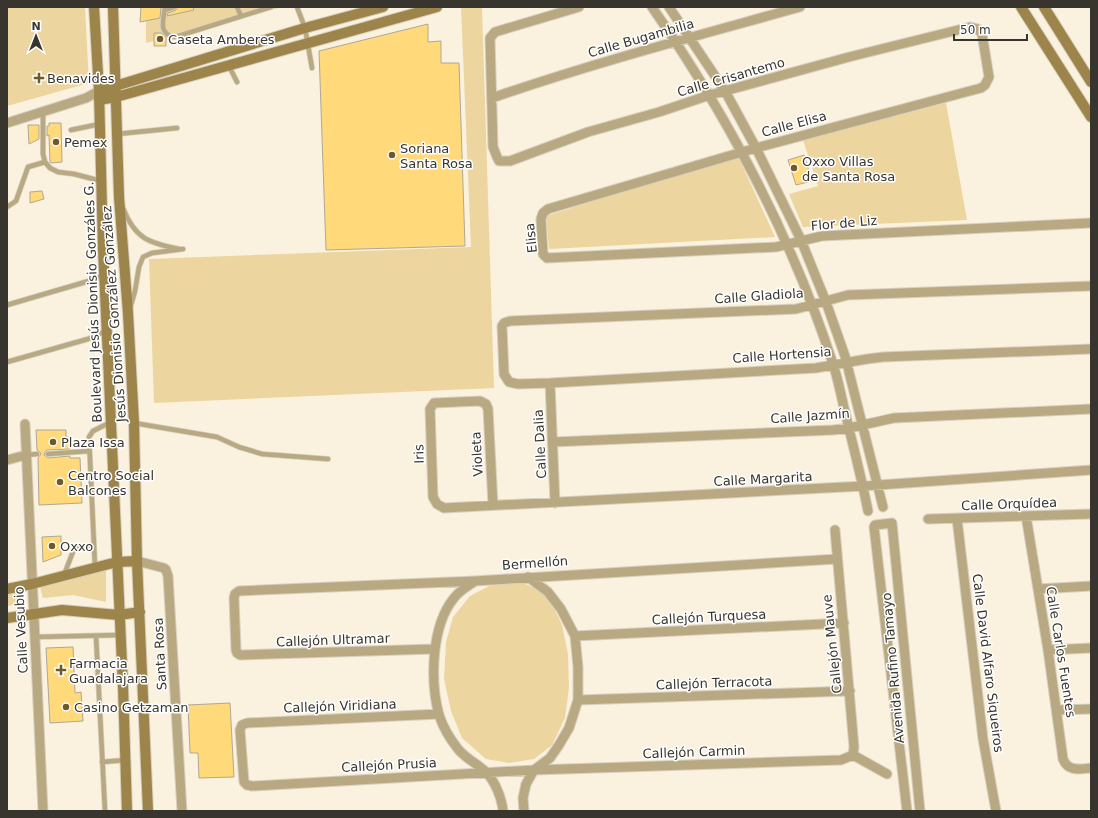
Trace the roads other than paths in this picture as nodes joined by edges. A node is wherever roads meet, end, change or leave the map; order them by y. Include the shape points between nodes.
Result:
1 (94, 7) edge
2 (113, 7) edge
3 (174, 7) edge
4 (237, 7) edge
5 (271, 7) edge
6 (297, 7) edge
7 (383, 7) edge
8 (437, 7) edge
9 (579, 7) edge
10 (652, 7) edge
11 (668, 7) edge
12 (800, 7) edge
13 (1021, 7) edge
14 (1044, 7) edge
15 (165, 8) edge
16 (240, 16) junction
17 (970, 27) joint
18 (306, 28) junction
19 (689, 38) junction
20 (676, 42) junction
21 (309, 44) junction
22 (229, 66) junction
23 (312, 68) dead end
24 (237, 82) dead end
25 (1091, 82) edge
26 (116, 87) junction
27 (725, 92) junction
28 (710, 95) junction
29 (99, 96) junction
30 (116, 97) junction
31 (492, 98) junction
32 (43, 112) junction
33 (1091, 117) edge
34 (7, 123) edge
35 (100, 124) junction
36 (177, 128) dead end
37 (71, 130) dead end
38 (117, 134) junction
39 (756, 148) junction
40 (742, 153) junction
41 (45, 162) junction
42 (100, 181) junction
43 (119, 197) junction
44 (7, 207) edge
45 (546, 210) joint
46 (1091, 223) edge
47 (801, 240) junction
48 (788, 245) junction
49 (553, 259) joint
50 (104, 275) junction
51 (1091, 286) edge
52 (826, 302) junction
53 (812, 305) junction
54 (7, 306) edge
55 (128, 313) junction
56 (107, 330) junction
57 (1091, 349) edge
58 (7, 362) edge
59 (846, 362) junction
60 (834, 366) junction
61 (504, 374) joint
62 (550, 383) junction
63 (434, 403) joint
64 (1091, 409) edge
65 (111, 422) junction
66 (134, 423) junction
67 (25, 424) dead end
68 (862, 425) junction
69 (849, 428) junction
70 (553, 442) junction
71 (89, 451) junction
72 (37, 454) dead end
73 (48, 454) dead end
74 (26, 455) junction
75 (328, 459) dead end
76 (7, 460) edge
77 (1091, 470) edge
78 (878, 485) junction
79 (864, 486) junction
80 (555, 503) junction
81 (437, 504) joint
82 (492, 505) junction
83 (883, 507) dead end
84 (868, 511) dead end
85 (1091, 514) edge
86 (1026, 516) junction
87 (928, 519) dead end
88 (957, 519) junction
89 (835, 530) dead end
90 (94, 544) junction
91 (837, 559) junction
92 (137, 561) junction
93 (117, 562) junction
94 (95, 567) junction
95 (64, 576) junction
96 (528, 576) junction
97 (475, 581) junction
98 (32, 584) junction
99 (1091, 586) edge
100 (7, 589) edge
101 (1038, 589) junction
102 (140, 612) junction
103 (33, 614) junction
104 (119, 614) junction
105 (7, 618) edge
106 (844, 623) junction
107 (120, 635) junction
108 (96, 636) junction
109 (575, 636) junction
110 (34, 637) junction
111 (1091, 648) edge
112 (434, 649) junction
113 (236, 650) joint
114 (1048, 650) junction
115 (850, 691) junction
116 (578, 700) junction
117 (1091, 709) edge
118 (1057, 710) junction
119 (439, 714) junction
120 (853, 755) junction
121 (126, 760) junction
122 (102, 762) junction
123 (1091, 768) edge
124 (534, 770) junction
125 (487, 773) junction
126 (887, 774) dead end
127 (245, 784) joint
128 (43, 811) edge
129 (105, 811) edge
130 (128, 811) edge
131 (148, 811) edge
132 (182, 811) edge
133 (503, 811) edge
134 (524, 811) edge
135 (907, 811) edge
136 (920, 811) edge
137 (996, 811) edge

1 - 29 main road, Boulevard Jesús Dionisio Gonzáles G.
2 - 26 main road, Jesús Dionisio González González
3 - 15 lane
4 - 16 lane
5 - 16 lane
6 - 18 lane
7 - 18 main road
8 - 21 main road
9 - 31 street via 495,32 490,38
10 - 20 street
11 - 19 street
12 - 19 street, Calle Bugambilia
13 - 33 main road
14 - 25 main road
15 - 16 lane via 162,16 163,27 166,33 175,37
17 - 27 street, Calle Crisantemo via 849,57
17 - 39 street, Calle Elisa via 978,29 982,34 989,74 985,85
18 - 21 lane
18 - 26 main road
19 - 20 street, Calle Bugambilia
19 - 27 street
20 - 28 street
20 - 31 street, Calle Bugambilia
21 - 22 main road
21 - 23 lane
22 - 24 lane
22 - 30 main road
26 - 29 main road
26 - 30 main road, Jesús Dionisio González González
27 - 28 street, Calle Crisantemo
27 - 39 street
28 - 31 street, Calle Crisantemo via 588,132 503,162 497,157 493,147
28 - 40 street
29 - 30 main road
29 - 32 street
29 - 35 main road, Boulevard Jesús Dionisio Gonzáles G.
30 - 38 main road, Jesús Dionisio González González
32 - 34 street
32 - 41 lane
35 - 37 lane
35 - 42 main road, Boulevard Jesús Dionisio Gonzáles G.
36 - 38 lane
38 - 43 main road, Jesús Dionisio González González
39 - 40 street, Calle Elisa
39 - 47 street
40 - 45 street, Calle Elisa
40 - 48 street
41 - 42 lane via 58,172
41 - 44 lane via 28,167 16,201
42 - 50 main road, Boulevard Jesús Dionisio Gonzáles G.
43 - 55 main road, Jesús Dionisio González González
43 - 55 lane via 128,221 136,232 164,246 183,249 152,252 143,257
45 - 49 street, Elisa via 541,219 543,254
46 - 47 street, Flor de Liz via 822,236
47 - 48 street, Flor de Liz
47 - 52 street
48 - 49 street, Flor de Liz via 776,248 653,252
48 - 53 street
50 - 54 lane
50 - 56 main road, Boulevard Jesús Dionisio Gonzáles G.
51 - 52 street, Calle Gladiola via 848,295
52 - 53 street, Calle Gladiola
52 - 59 street
53 - 60 street
53 - 61 street, Calle Gladiola via 796,308 510,321 502,326
55 - 66 main road, Jesús Dionisio González González
56 - 58 lane via 88,339
56 - 65 main road, Boulevard Jesús Dionisio Gonzáles G.
57 - 59 street, Calle Hortensia via 883,357
59 - 60 street, Calle Hortensia
59 - 68 street
60 - 62 street, Calle Hortensia
60 - 69 street
61 - 62 street, Calle Hortensia via 507,380 513,383
62 - 70 street, Calle Dalia
63 - 81 street, Iris via 430,408 433,497
63 - 82 street, Violeta via 480,401 484,402 488,409
64 - 68 street, Calle Jazmín via 894,418
65 - 71 lane via 93,431 90,435
65 - 93 main road, Boulevard Jesús Dionisio Gonzáles G.
66 - 75 lane via 217,437 239,448 262,454
66 - 92 main road, Jesús Dionisio González González
67 - 74 street, Calle Vesubio
68 - 69 street, Calle Jazmín
68 - 78 street
69 - 70 street, Calle Jazmín
69 - 79 street
70 - 80 street, Calle Dalia
71 - 73 lane
71 - 90 lane
72 - 74 lane
74 - 76 street
74 - 98 street, Calle Vesubio
77 - 78 street, Calle Margarita
78 - 79 street, Calle Margarita
78 - 83 street
79 - 80 street, Calle Margarita
79 - 84 street
80 - 82 street, Calle Margarita
81 - 82 street, Calle Margarita via 444,508
85 - 86 street, Calle Orquídea
86 - 88 street, Calle Orquídea
86 - 101 street, Calle Carlos Fuentes
87 - 88 street, Calle Orquídea
88 - 137 street, Calle David Alfaro Siqueiros via 983,738
89 - 91 street, Callejón Mauve
90 - 94 lane
90 - 95 lane via 74,549
91 - 96 street, Bermellón
91 - 106 street, Callejón Mauve
92 - 93 main road, Santa Rosa
92 - 102 main road, Jesús Dionisio González González
92 - 132 street, Santa Rosa via 164,568 168,576
93 - 94 main road, Santa Rosa
93 - 104 main road, Boulevard Jesús Dionisio Gonzáles G.
94 - 95 main road, Santa Rosa
95 - 98 main road, Santa Rosa
96 - 97 street, Bermellón
96 - 109 street via 548,592
97 - 112 street via 454,597 447,608 438,629
97 - 113 street, Bermellón via 239,591 234,598
98 - 100 main road, Santa Rosa
98 - 103 street, Calle Vesubio
99 - 101 street
101 - 114 street, Calle Carlos Fuentes
102 - 104 main road
102 - 131 main road, Jesús Dionisio González González
103 - 104 main road via 73,610
103 - 105 main road
103 - 110 street, Calle Vesubio
104 - 107 main road, Boulevard Jesús Dionisio Gonzáles G.
106 - 109 street, Callejón Turquesa
106 - 115 street, Callejón Mauve
107 - 108 lane
107 - 121 main road, Boulevard Jesús Dionisio Gonzáles G.
108 - 110 lane
108 - 122 lane
109 - 116 street
110 - 128 street, Calle Vesubio
111 - 114 street
112 - 113 street, Callejón Ultramar via 245,656 237,654
112 - 119 street
114 - 118 street, Calle Carlos Fuentes
115 - 116 street, Callejón Terracota
115 - 120 street, Callejón Mauve
116 - 124 street via 569,728 559,745 550,758
117 - 118 street
118 - 123 street, Calle Carlos Fuentes via 1065,764 1072,769
119 - 125 street via 459,751
119 - 127 street, Callejón Viridiana via 247,723 242,725 240,730
120 - 124 street, Callejón Carmin via 841,760
120 - 126 street
121 - 122 lane
121 - 130 main road, Boulevard Jesús Dionisio Gonzáles G.
122 - 129 lane
124 - 125 street, Callejón Prusia
124 - 134 street via 524,790
125 - 127 street, Callejón Prusia via 252,786
125 - 133 street via 499,795
135 - 136 street, Avenida Rufino Tamayo via 874,527 892,523

